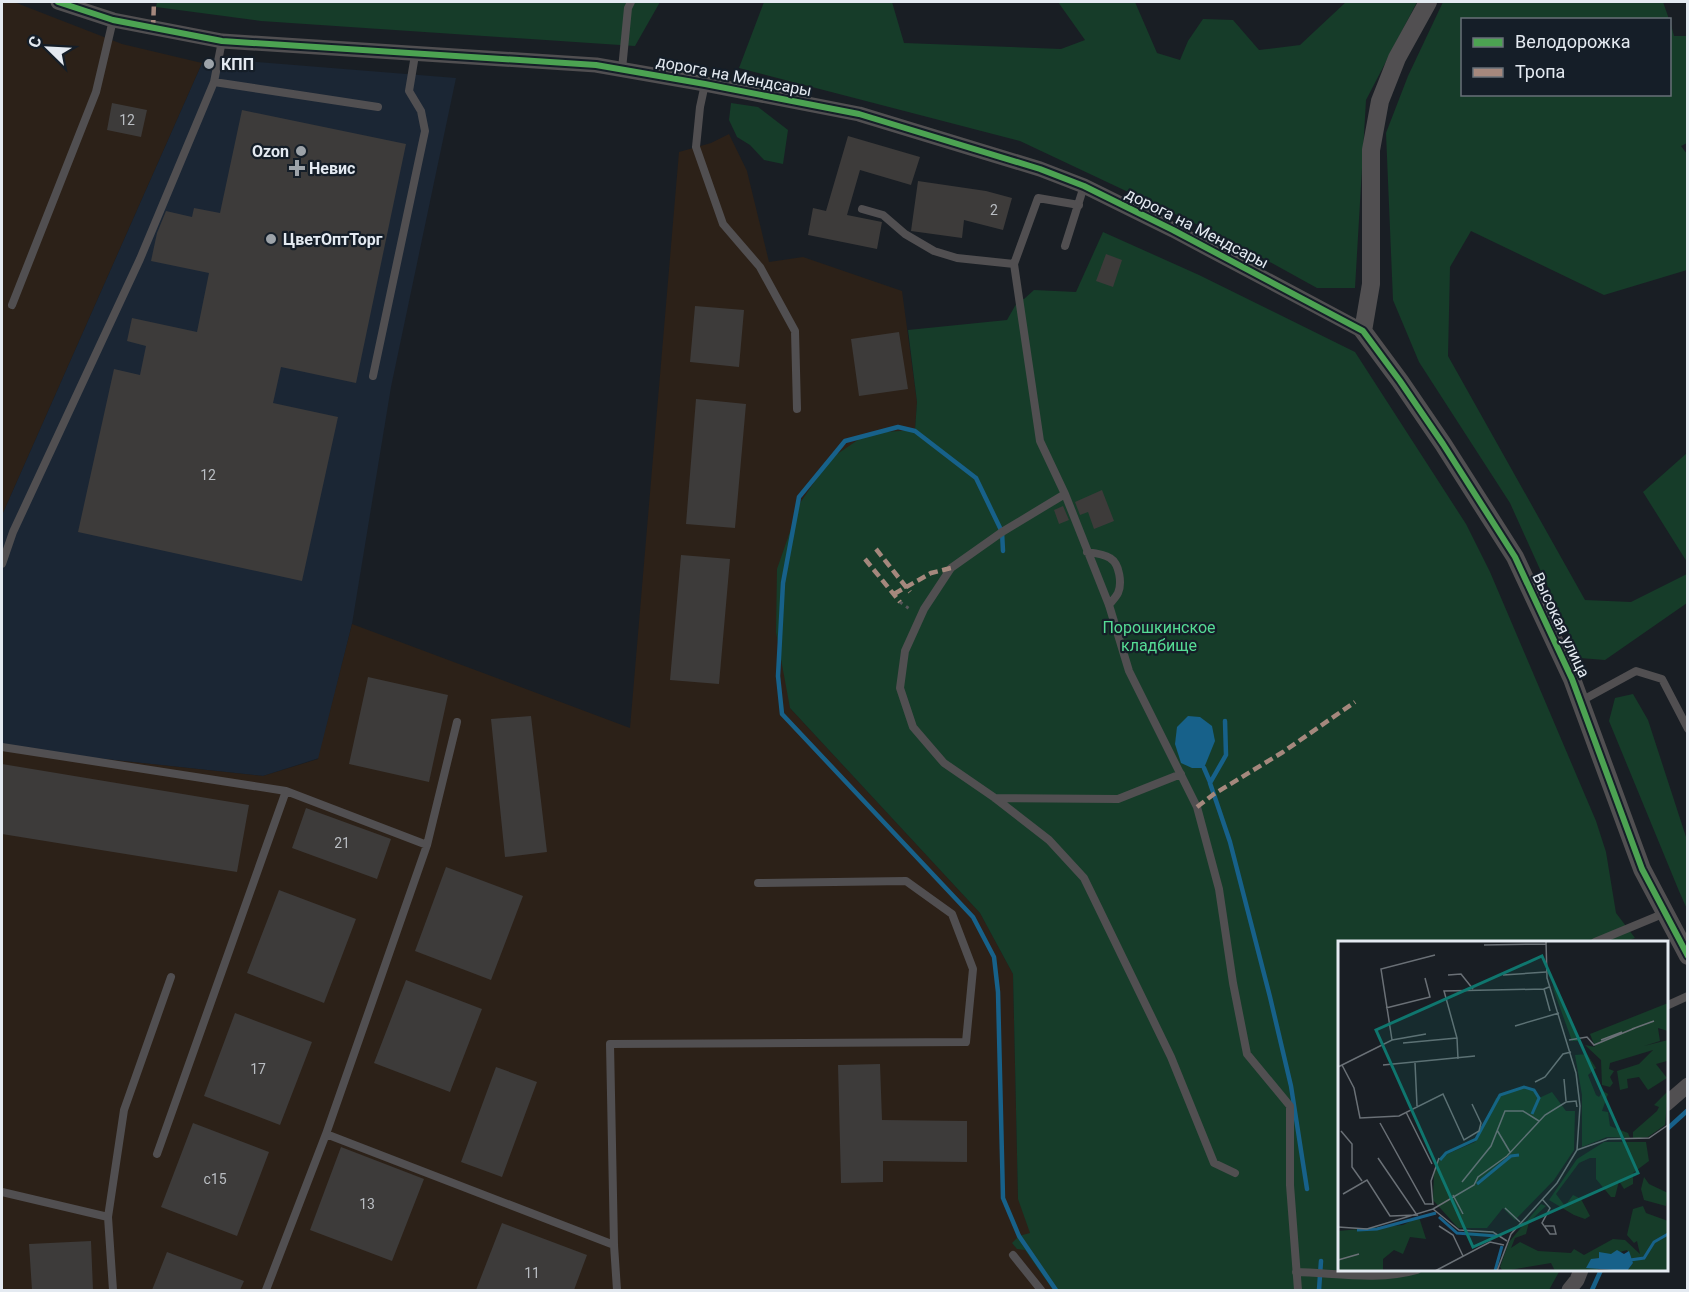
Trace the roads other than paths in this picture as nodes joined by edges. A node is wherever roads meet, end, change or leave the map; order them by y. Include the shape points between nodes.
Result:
1 (58, 2) edge
2 (631, 2) edge
3 (1428, 2) edge
4 (113, 20) junction
5 (222, 41) junction
6 (415, 54) junction
7 (622, 69) junction
8 (214, 82) junction
9 (705, 84) junction
10 (378, 107) dead end
11 (1084, 186) junction
12 (1079, 205) junction
13 (862, 209) dead end
14 (1065, 246) dead end
15 (1014, 264) junction
16 (12, 305) dead end
17 (1363, 331) junction
18 (373, 376) dead end
19 (797, 409) dead end
20 (1065, 494) junction
21 (5, 545) edge
22 (1087, 552) junction
23 (2, 564) edge
24 (1109, 605) junction
25 (1581, 702) junction
26 (457, 722) dead end
27 (1688, 729) edge
28 (2, 747) edge
29 (1181, 774) junction
30 (286, 791) junction
31 (995, 798) junction
32 (426, 845) junction
33 (758, 883) dead end
34 (1665, 913) junction
35 (1597, 941) edge
36 (1688, 956) edge
37 (171, 977) dead end
38 (1688, 996) edge
39 (1668, 1005) edge
40 (1688, 1085) edge
41 (1668, 1102) edge
42 (326, 1134) junction
43 (158, 1154) dead end
44 (1235, 1173) dead end
45 (2, 1192) edge
46 (108, 1217) junction
47 (614, 1245) junction
48 (1013, 1255) dead end
49 (1412, 1271) edge
50 (1580, 1271) edge
51 (1296, 1272) junction
52 (113, 1290) edge
53 (266, 1290) edge
54 (617, 1290) edge
55 (1041, 1290) edge
56 (1298, 1290) edge
57 (1569, 1290) edge

1 - 4 street, дорога на Мендсары
2 - 7 lane
3 - 17 street via 1397,58 1380,101 1371,150 1371,284
4 - 5 street, дорога на Мендсары
4 - 16 lane via 96,92
5 - 6 street, дорога на Мендсары
5 - 8 lane
6 - 7 street, дорога на Мендсары
6 - 18 lane via 409,91 421,111 425,131
7 - 9 street, дорога на Мендсары
8 - 10 lane
8 - 21 lane via 140,259
9 - 11 street, дорога на Мендсары via 859,114
9 - 19 lane via 696,147 723,224 760,267 795,331
11 - 12 lane
11 - 17 street, дорога на Мендсары
12 - 14 lane
12 - 15 lane via 1038,198
13 - 15 lane via 883,216 934,251 957,258
15 - 20 lane via 1040,441
17 - 25 street, Высокая улица via 1443,444 1515,557
20 - 22 lane
20 - 31 lane via 951,568 924,609 905,651 900,688 913,727 944,763
21 - 23 lane
22 - 24 lane
22 - 24 lane via 1104,555 1117,566 1119,592
24 - 29 lane via 1129,671
25 - 27 lane via 1636,671 1662,679
25 - 34 street, Высокая улица via 1641,868
26 - 32 lane
28 - 30 lane
29 - 31 lane via 1118,799
29 - 51 lane via 1197,807 1219,889 1247,1054 1290,1106
30 - 32 lane
30 - 43 lane
31 - 44 lane via 1049,840 1084,878 1171,1057 1214,1163
32 - 42 lane
33 - 47 lane via 906,881 952,915 973,969 966,1042 610,1044
34 - 35 lane
34 - 36 street, Высокая улица
37 - 46 lane via 124,1110
38 - 39 lane
40 - 41 street
42 - 47 lane
42 - 53 lane
45 - 46 lane
46 - 52 lane
47 - 54 lane
48 - 55 lane
49 - 51 lane via 1362,1276
50 - 57 street
51 - 56 lane

